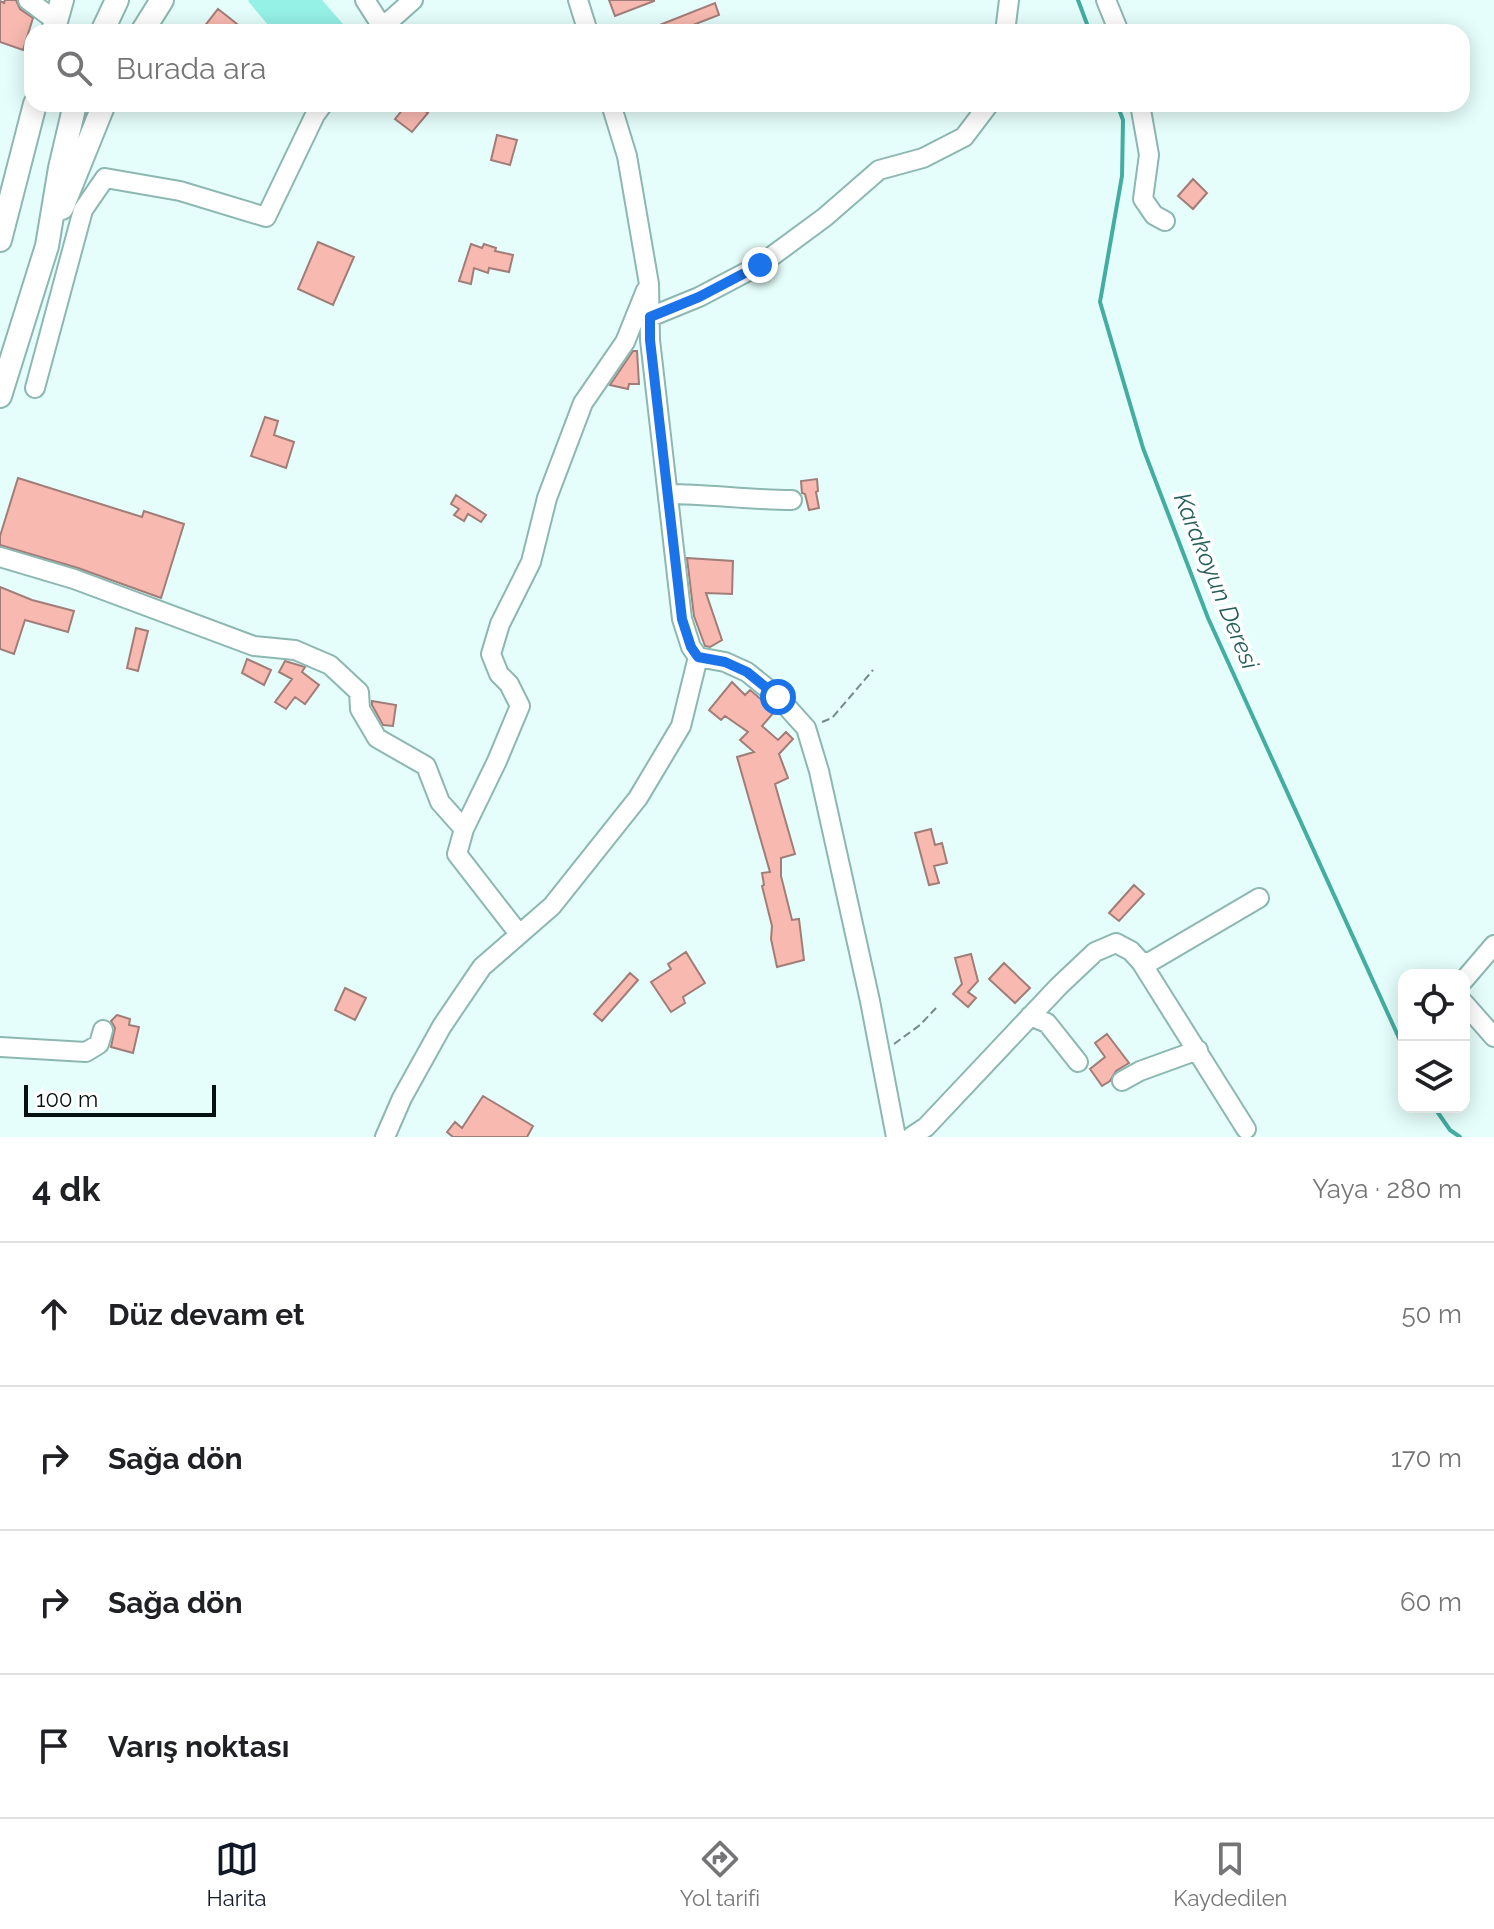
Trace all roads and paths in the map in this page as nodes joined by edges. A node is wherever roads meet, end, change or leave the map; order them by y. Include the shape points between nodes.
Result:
1 (28, 0) edge
2 (117, 0) edge
3 (162, 0) edge
4 (365, 0) edge
5 (413, 0) edge
6 (578, 0) edge
7 (1009, 0) edge
8 (1106, 0) edge
9 (57, 18) edge
10 (106, 24) edge
11 (147, 24) edge
12 (377, 24) edge
13 (385, 24) edge
14 (586, 24) edge
15 (1006, 24) edge
16 (1116, 24) edge
17 (33, 112) edge
18 (73, 112) edge
19 (101, 112) edge
20 (317, 112) edge
21 (613, 112) edge
22 (983, 112) edge
23 (1141, 112) edge
24 (5, 202) edge
25 (1165, 221) dead end
26 (0, 240) edge
27 (47, 246) junction
28 (649, 284) junction
29 (650, 317) junction
30 (35, 388) dead end
31 (0, 396) edge
32 (668, 494) junction
33 (792, 500) dead end
34 (0, 557) edge
35 (698, 657) junction
36 (873, 670) dead end
37 (806, 728) junction
38 (464, 829) junction
39 (1259, 898) dead end
40 (519, 934) junction
41 (1494, 945) edge
42 (1141, 962) junction
43 (1470, 973) edge
44 (936, 1008) dead end
45 (1470, 1010) edge
46 (1030, 1016) junction
47 (103, 1030) dead end
48 (1494, 1037) edge
49 (0, 1047) edge
50 (1198, 1050) junction
51 (880, 1053) junction
52 (1078, 1062) dead end
53 (1122, 1081) dead end
54 (1246, 1129) dead end
55 (385, 1137) edge
56 (896, 1137) edge
57 (911, 1137) edge

1 - 9 street
2 - 10 main road
3 - 11 main road
4 - 12 street
5 - 13 street
6 - 14 street
7 - 15 street
8 - 16 street
17 - 24 main road
18 - 27 main road
19 - 27 main road
20 - 30 street via 266,217 180,191 105,178 83,210
21 - 28 street via 627,156
22 - 29 street via 964,137 923,158 879,170 760,265
23 - 25 street via 1149,155 1143,199
24 - 26 main road
27 - 31 main road
28 - 29 street
28 - 38 street via 625,342 583,403 547,498 531,562 500,624 491,654 520,706
29 - 32 street
32 - 33 street
32 - 35 street via 682,619
34 - 38 street via 254,646 295,650 330,665 359,692 360,709 377,738 426,766 440,802
35 - 37 street via 747,672
35 - 40 street via 681,726 638,798 552,906
36 - 37 path via 832,718
37 - 51 street
38 - 40 street via 457,854
39 - 42 street via 1150,962
40 - 55 street via 482,967 450,1014
41 - 43 street
42 - 46 street via 1116,943 1095,952
42 - 50 street
44 - 51 path
45 - 48 street
46 - 52 street via 1047,1023
46 - 57 street
47 - 49 street via 99,1044 86,1052
50 - 53 street
50 - 54 street
51 - 56 street

